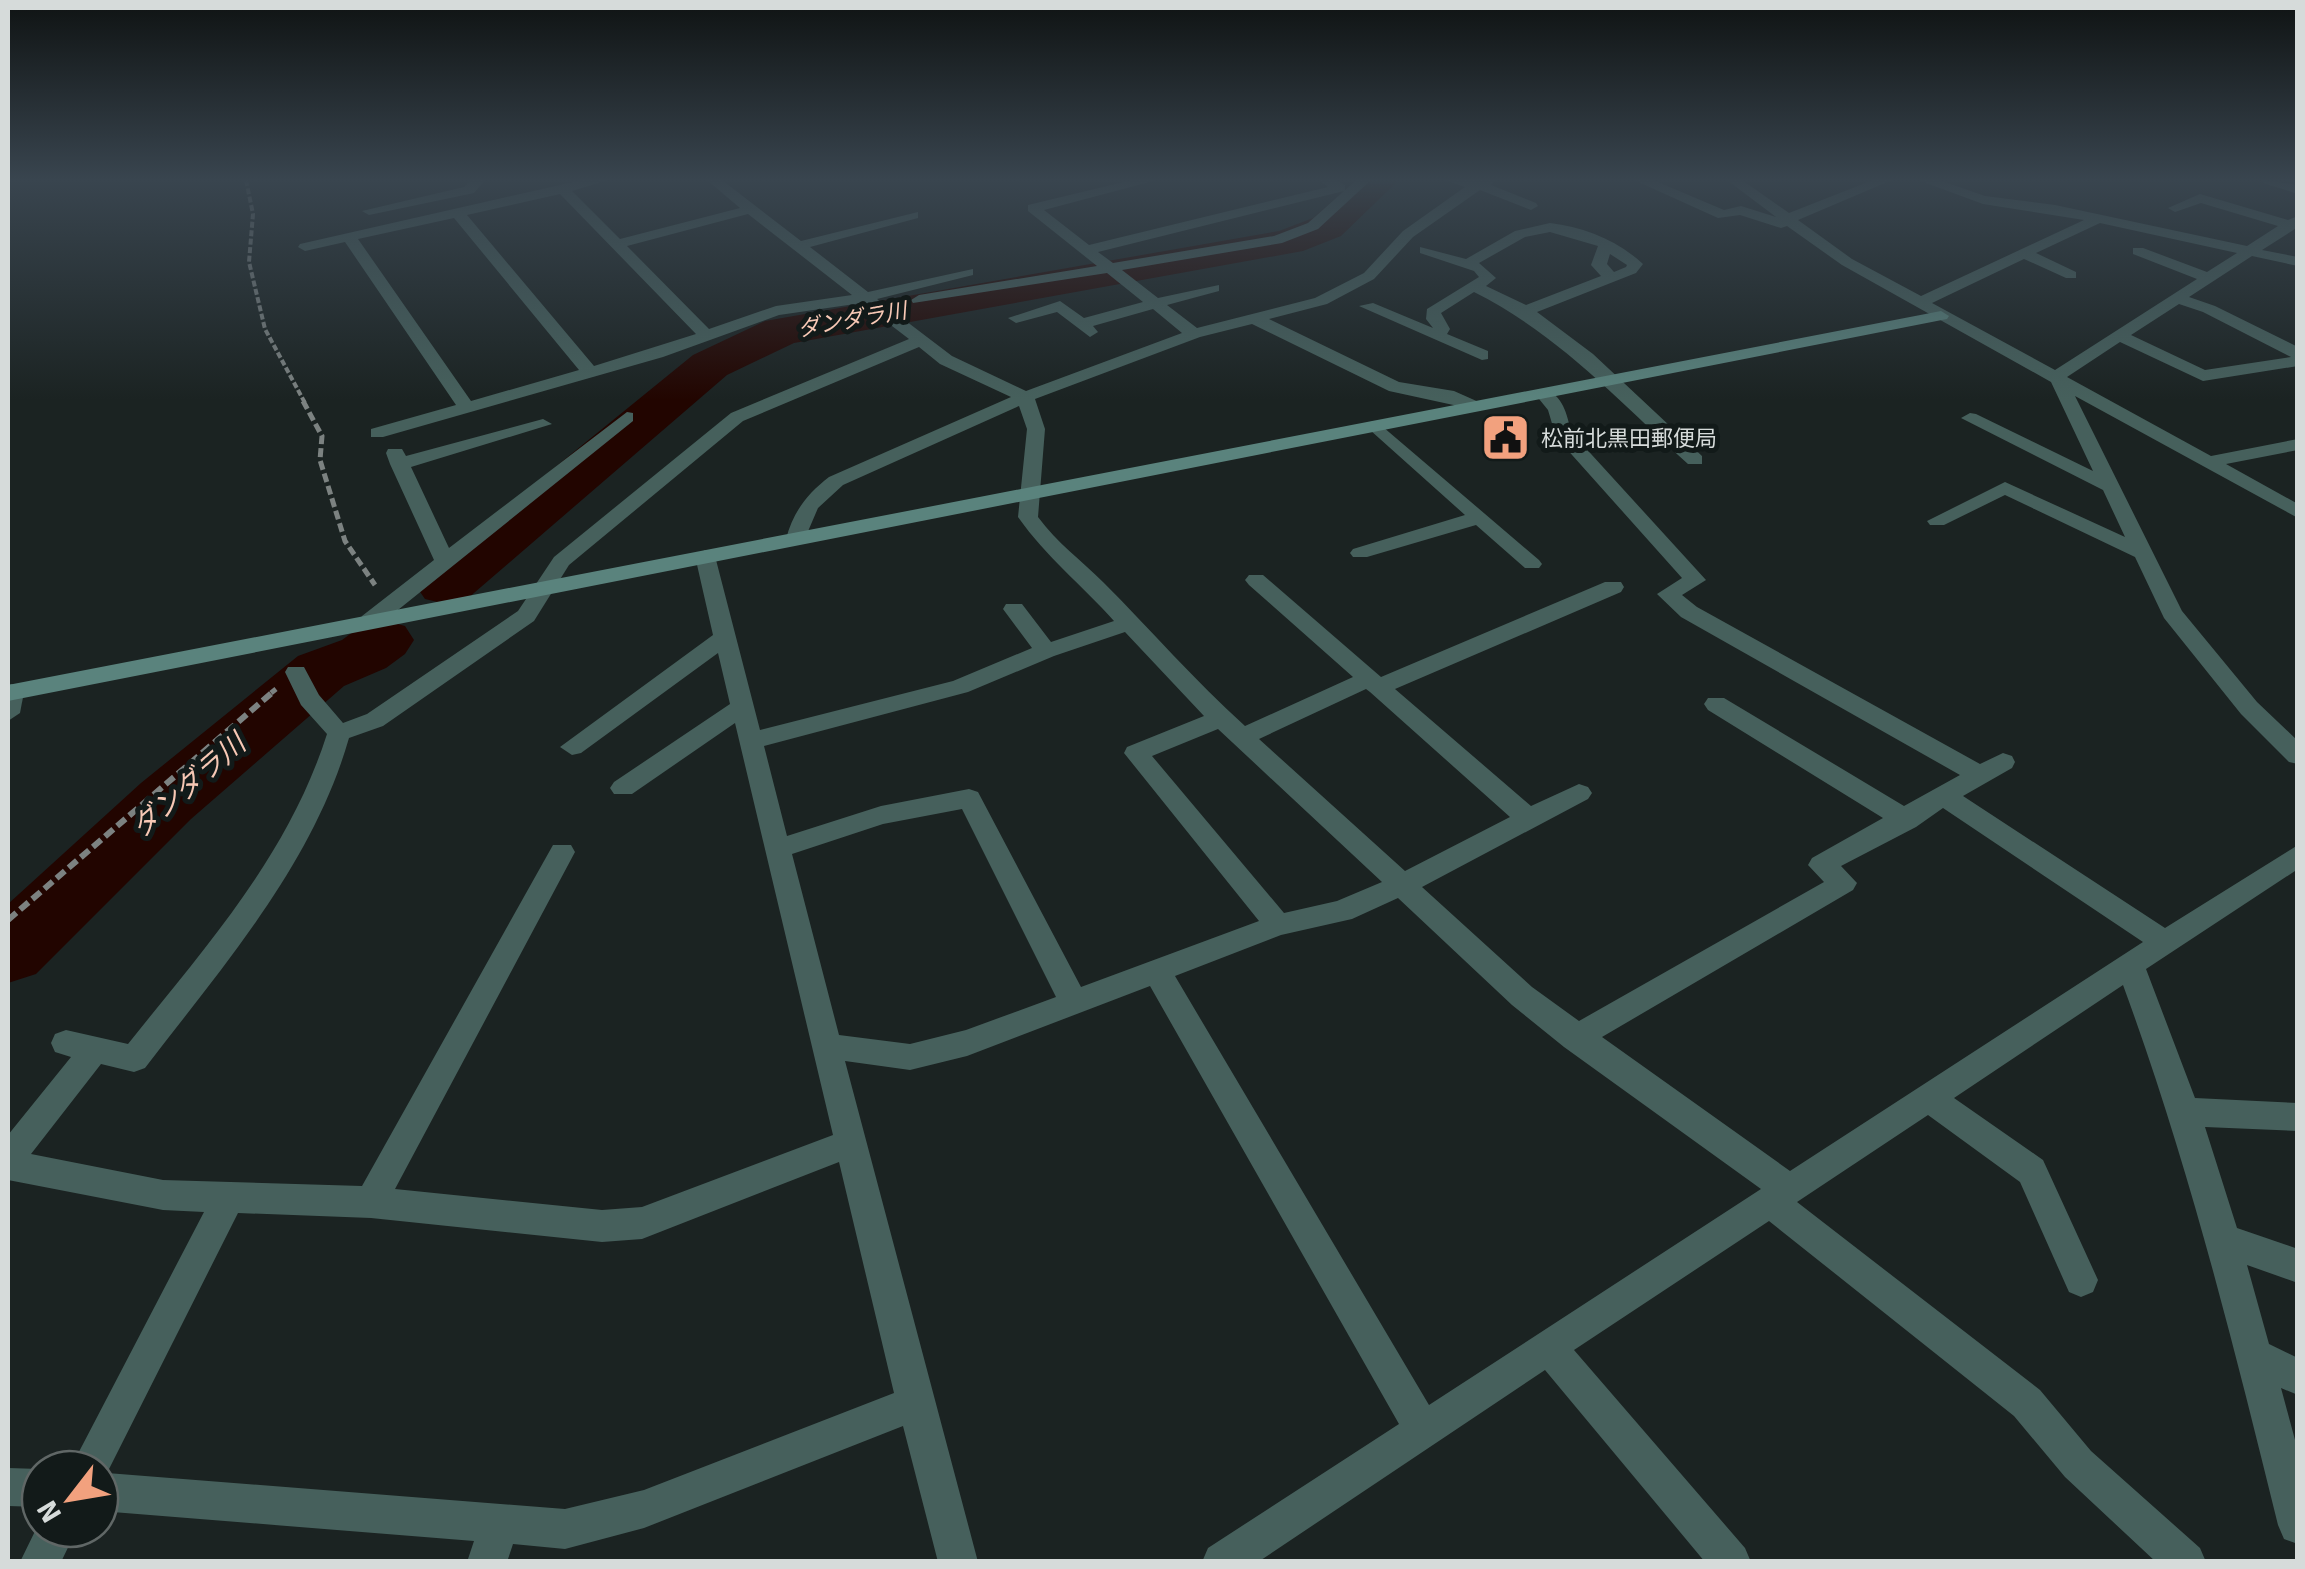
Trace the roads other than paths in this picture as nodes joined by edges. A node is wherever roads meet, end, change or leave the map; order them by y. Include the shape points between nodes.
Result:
1 (360, 253) edge
2 (491, 253) edge
3 (625, 253) edge
4 (807, 253) edge
5 (1090, 253) edge
6 (1198, 253) edge
7 (1390, 253) edge
8 (1436, 253) edge
9 (1483, 253) edge
10 (1603, 253) edge
11 (1619, 253) edge
12 (1834, 253) edge
13 (2024, 253) joint
14 (2144, 253) edge
15 (2243, 253) edge
16 (2261, 253) edge
17 (2298, 262) edge
18 (1468, 263) junction
19 (1110, 268) junction
20 (968, 272) dead end
21 (2071, 275) dead end
22 (2206, 277) junction
23 (1611, 278) junction
24 (1474, 286) junction
25 (1213, 288) dead end
26 (2175, 298) junction
27 (1918, 302) junction
28 (869, 303) junction
29 (1155, 304) junction
30 (1367, 306) dead end
31 (1524, 311) junction
32 (1941, 316) junction
33 (1016, 318) dead end
34 (1253, 318) junction
35 (1080, 324) junction
36 (1194, 334) junction
37 (706, 335) junction
38 (1437, 335) junction
39 (2118, 335) junction
40 (1094, 336) dead end
41 (921, 340) junction
42 (1482, 354) dead end
43 (2298, 358) edge
44 (590, 372) junction
45 (2057, 376) junction
46 (1607, 381) junction
47 (1544, 394) junction
48 (1025, 398) junction
49 (1475, 407) junction
50 (466, 408) junction
51 (627, 417) dead end
52 (1970, 418) dead end
53 (1376, 426) junction
54 (377, 433) dead end
55 (553, 437) junction
56 (2298, 444) edge
57 (1695, 460) dead end
58 (2210, 462) junction
59 (2112, 486) junction
60 (1032, 494) junction
61 (2298, 512) edge
62 (1480, 517) junction
63 (1936, 522) dead end
64 (796, 539) junction
65 (1360, 553) dead end
66 (706, 556) junction
67 (2146, 556) junction
68 (446, 564) junction
69 (1532, 564) dead end
70 (1256, 580) dead end
71 (1613, 587) dead end
72 (544, 588) junction
73 (1588, 597) junction
74 (1014, 609) dead end
75 (1610, 614) dead end
76 (370, 621) junction
77 (1127, 624) junction
78 (725, 637) junction
79 (1046, 651) junction
80 (301, 683) road end
81 (1374, 683) junction
82 (9, 699) edge
83 (1716, 704) dead end
84 (743, 706) junction
85 (1222, 718) junction
86 (339, 733) junction
87 (1243, 737) junction
88 (751, 741) junction
89 (572, 748) dead end
90 (2298, 756) edge
91 (623, 788) dead end
92 (1580, 793) dead end
93 (1945, 797) junction
94 (1529, 819) junction
95 (1907, 820) junction
96 (778, 849) junction
97 (562, 852) dead end
98 (2298, 854) edge
99 (1402, 885) junction
100 (1278, 925) junction
101 (2165, 942) junction
102 (2130, 964) junction
103 (1158, 973) junction
104 (1074, 1003) junction
105 (1575, 1038) junction
106 (826, 1046) junction
107 (1928, 1097) junction
108 (2184, 1112) junction
109 (2298, 1117) edge
110 (850, 1143) junction
111 (8, 1162) edge
112 (1779, 1196) junction
113 (228, 1199) junction
114 (371, 1202) junction
115 (2224, 1240) junction
116 (2298, 1266) edge
117 (2081, 1280) dead end
118 (1548, 1347) junction
119 (2254, 1356) junction
120 (2298, 1377) edge
121 (915, 1403) junction
122 (1423, 1429) junction
123 (99, 1449) edge
124 (120, 1495) edge
125 (2296, 1512) edge
126 (493, 1544) edge
127 (958, 1562) edge
128 (1222, 1562) edge
129 (1731, 1562) edge
130 (2186, 1562) edge

1 - 50 street
2 - 44 street
3 - 37 street
4 - 28 street
5 - 19 street
6 - 19 street
7 - 34 street via 1369,276 1320,302
8 - 18 street
9 - 18 street
10 - 23 street via 1599,265
11 - 23 street via 1635,264
12 - 27 street
13 - 21 street
13 - 27 street
14 - 22 street
15 - 22 street
16 - 17 street
18 - 24 street via 1488,278
19 - 28 street
19 - 29 street
20 - 28 street
22 - 26 street
23 - 31 street
24 - 31 street
24 - 38 street via 1434,312 1442,329
25 - 29 street
26 - 39 street
26 - 43 street via 2209,309
27 - 32 street
28 - 37 street via 776,312
28 - 41 street
29 - 35 street
29 - 36 street
30 - 38 street
31 - 46 street
32 - 45 street
32 - 46 street
33 - 35 street via 1060,306
34 - 36 street
34 - 49 street via 1375,379 1448,394
35 - 40 street
36 - 48 street
37 - 44 street
38 - 42 street
39 - 43 street via 2204,376
39 - 45 street
41 - 48 street via 946,360
41 - 72 street via 737,417 561,561
44 - 50 street
45 - 58 street
45 - 59 street
46 - 47 street
46 - 57 street
47 - 49 street
47 - 93 street via 1557,409 1562,432 1695,580 1668,594 1689,612 1992,769
48 - 60 street via 1036,430
48 - 64 street via 836,482 803,512
49 - 53 street
50 - 54 street
51 - 55 street
52 - 59 street
53 - 60 street
53 - 62 street
55 - 68 street
55 - 68 street via 397,459
56 - 58 street
58 - 61 street
59 - 67 street
60 - 64 street
60 - 77 street via 1028,517 1036,530
62 - 65 street
62 - 69 street
63 - 67 street via 2005,488
64 - 66 street
66 - 72 street
66 - 78 street
67 - 90 street via 2172,613 2207,660
68 - 76 street
70 - 81 street
71 - 73 street
72 - 76 street
72 - 86 street via 526,616 376,720
73 - 75 street
73 - 81 street
74 - 79 street
76 - 82 street
77 - 79 street
77 - 85 street
78 - 84 street
78 - 89 street
79 - 88 street via 960,687
80 - 86 street
81 - 87 street
81 - 94 street
83 - 95 street
84 - 88 street
84 - 91 street
85 - 87 street
85 - 100 street via 1136,753
86 - 111 street via 318,798 202,973 134,1059 80,1046
87 - 99 street
88 - 96 street
92 - 94 street
93 - 95 street
93 - 101 street
94 - 99 street
95 - 105 street via 1821,865 1844,884
96 - 104 street via 880,816 970,798
96 - 106 street
97 - 114 street
98 - 101 street
99 - 100 street via 1342,911
99 - 105 street
100 - 103 street
101 - 102 street
102 - 107 street
102 - 108 street
103 - 104 street
103 - 122 street
104 - 106 street via 967,1044 910,1057
105 - 112 street
106 - 110 street
107 - 112 street
107 - 117 street via 2032,1171
108 - 109 street
108 - 115 street
110 - 114 street via 642,1223 602,1226
110 - 121 street
111 - 113 street via 163,1195
112 - 118 street
112 - 130 street via 2027,1403 2078,1464
113 - 114 street
113 - 123 street
115 - 116 street
115 - 119 street
118 - 122 street
118 - 129 street
119 - 120 street
119 - 125 street
121 - 126 street via 644,1509
121 - 127 street
122 - 128 street
124 - 126 street

